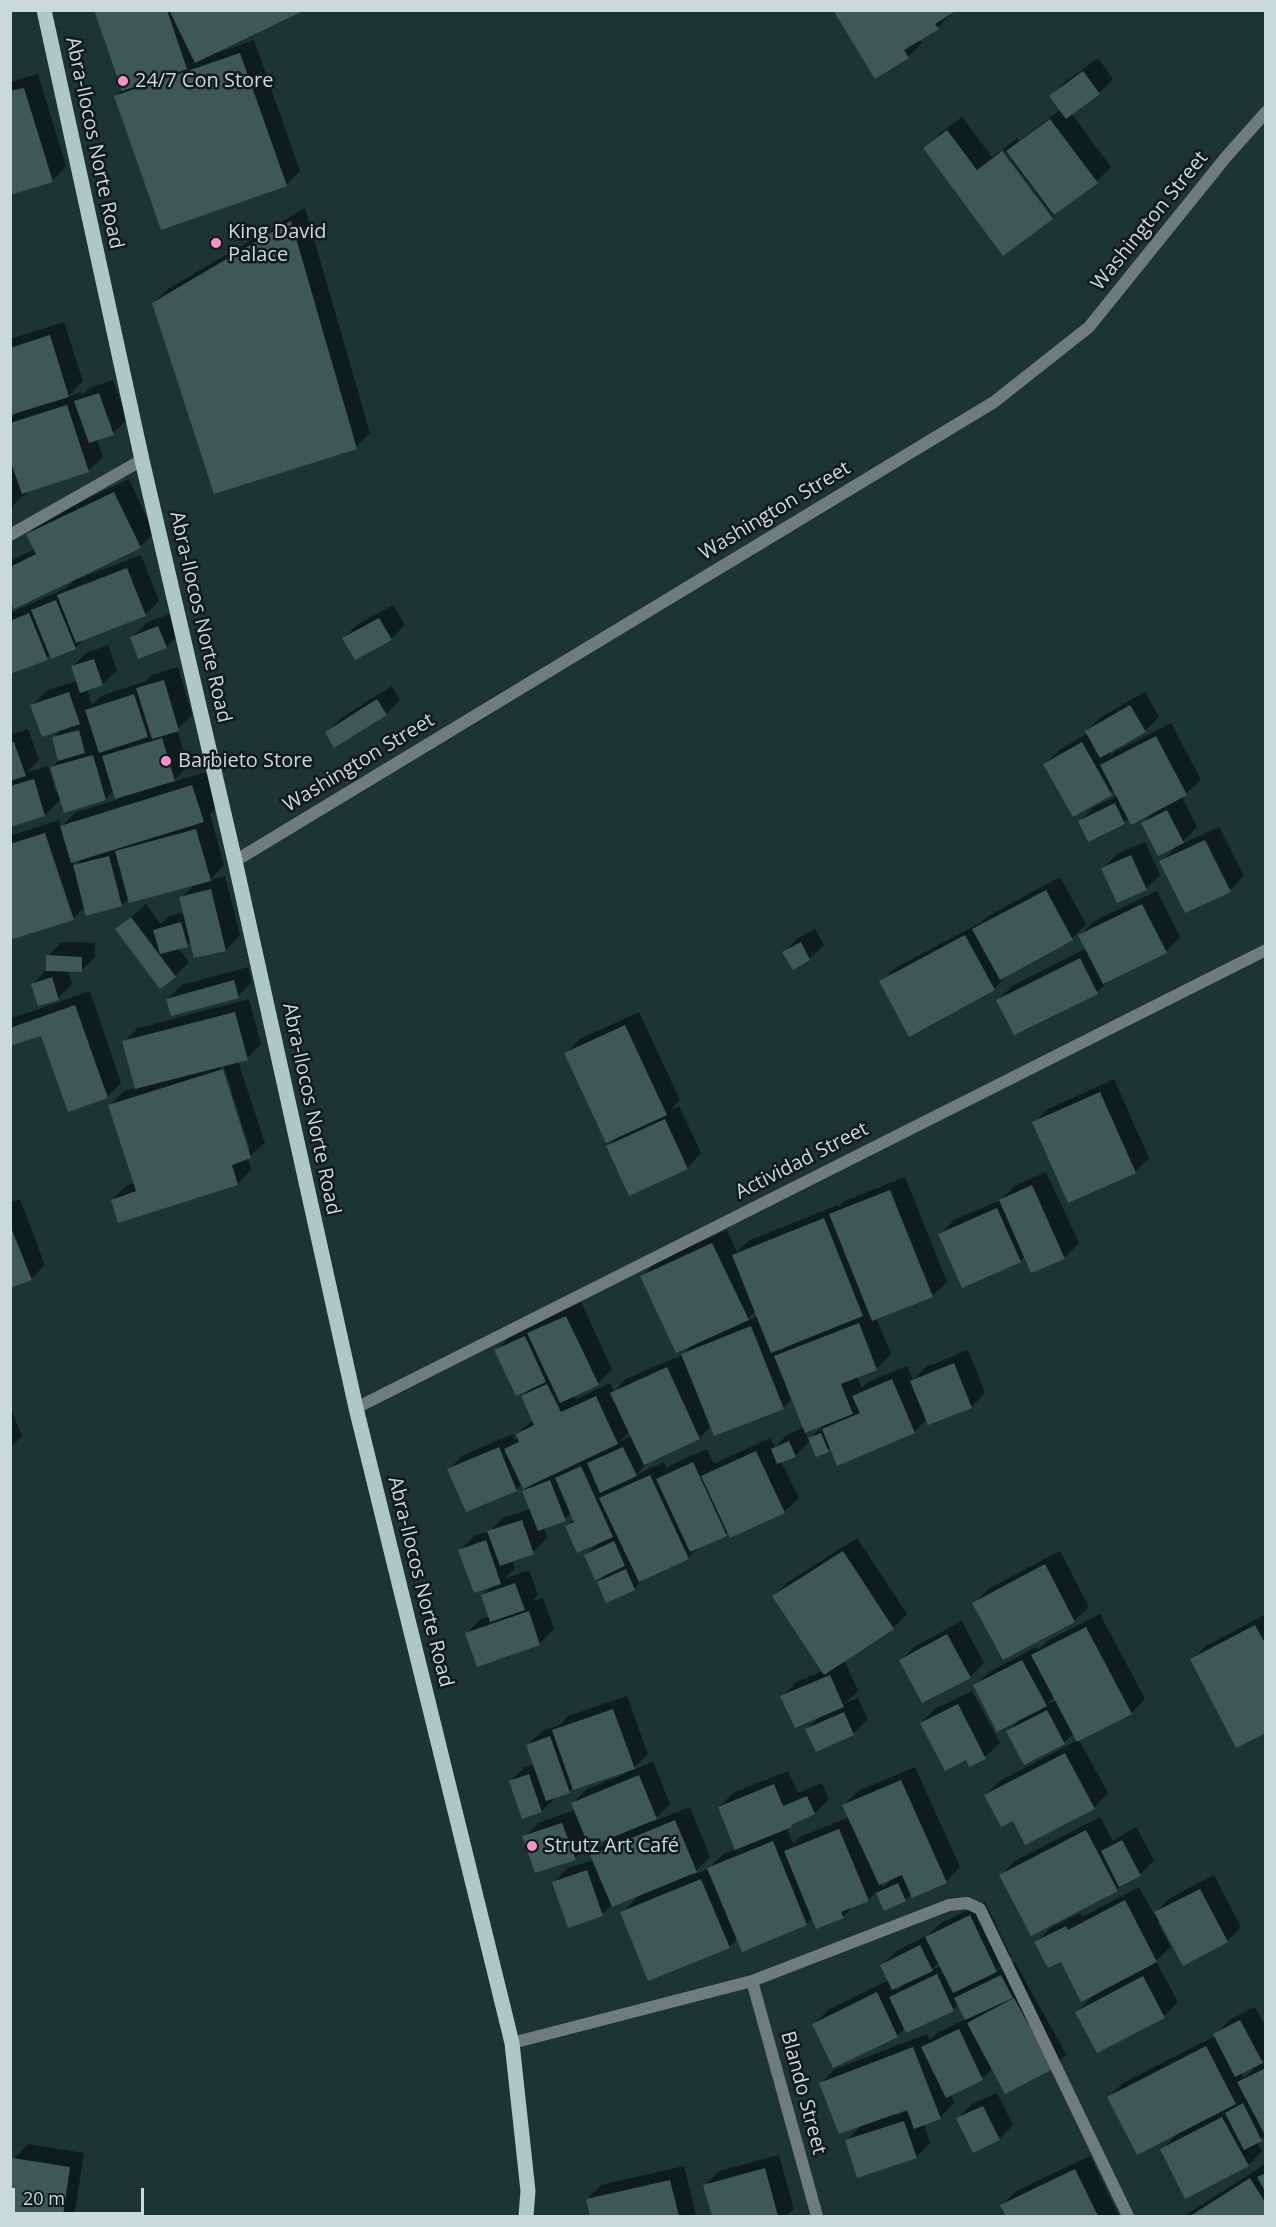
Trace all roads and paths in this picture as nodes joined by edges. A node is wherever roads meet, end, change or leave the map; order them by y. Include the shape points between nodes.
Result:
1 (44, 10) edge
2 (1266, 112) edge
3 (142, 460) junction
4 (10, 535) edge
5 (234, 861) junction
6 (1266, 950) edge
7 (356, 1408) junction
8 (752, 1981) junction
9 (512, 2043) junction
10 (526, 2217) edge
11 (817, 2217) edge
12 (1128, 2217) edge

1 - 3 main road, Abra-Ilocos Norte Road
2 - 5 street, Washington Street via 1089,327 994,402
3 - 4 street
3 - 5 main road, Abra-Ilocos Norte Road
5 - 7 main road, Abra-Ilocos Norte Road
6 - 7 street, Actividad Street
7 - 9 main road, Abra-Ilocos Norte Road
8 - 9 street
8 - 11 street, Blando Street
8 - 12 street via 949,1905 967,1903 980,1909
9 - 10 main road, Abra-Ilocos Norte Road via 528,2191

